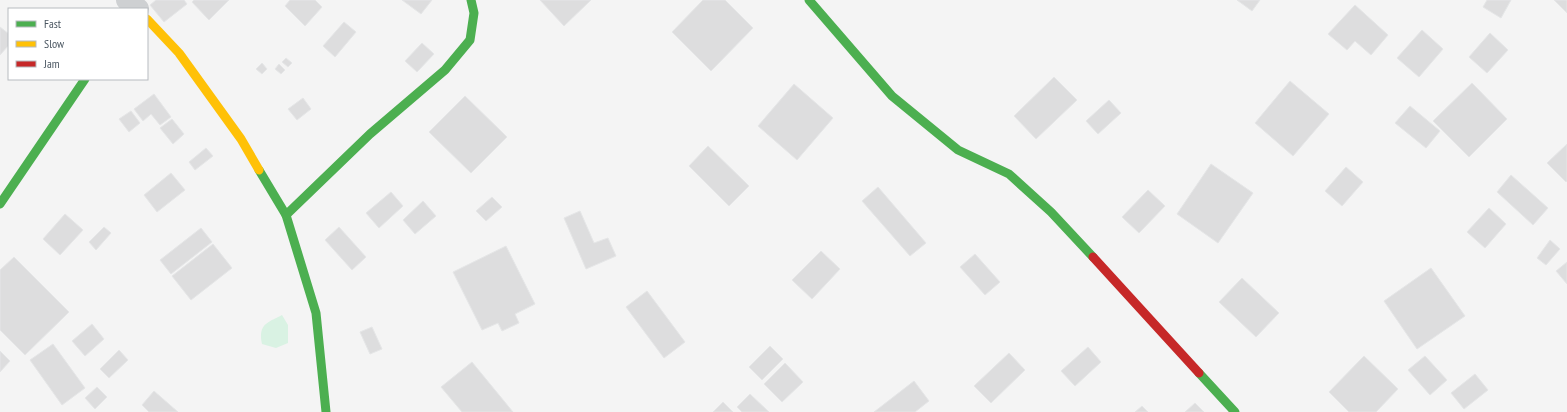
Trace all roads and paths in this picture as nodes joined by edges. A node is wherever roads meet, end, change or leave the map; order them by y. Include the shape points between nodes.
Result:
1 (471, 0) edge
2 (809, 0) edge
3 (148, 20) edge
4 (84, 80) edge
5 (0, 204) edge
6 (286, 215) junction
7 (326, 412) edge
8 (1235, 412) edge

1 - 6 street via 474,13 470,40 445,70 370,134
2 - 8 street via 892,96 958,150 1009,174 1051,212
3 - 6 street via 179,53 241,140
4 - 5 street
6 - 7 street via 316,313

